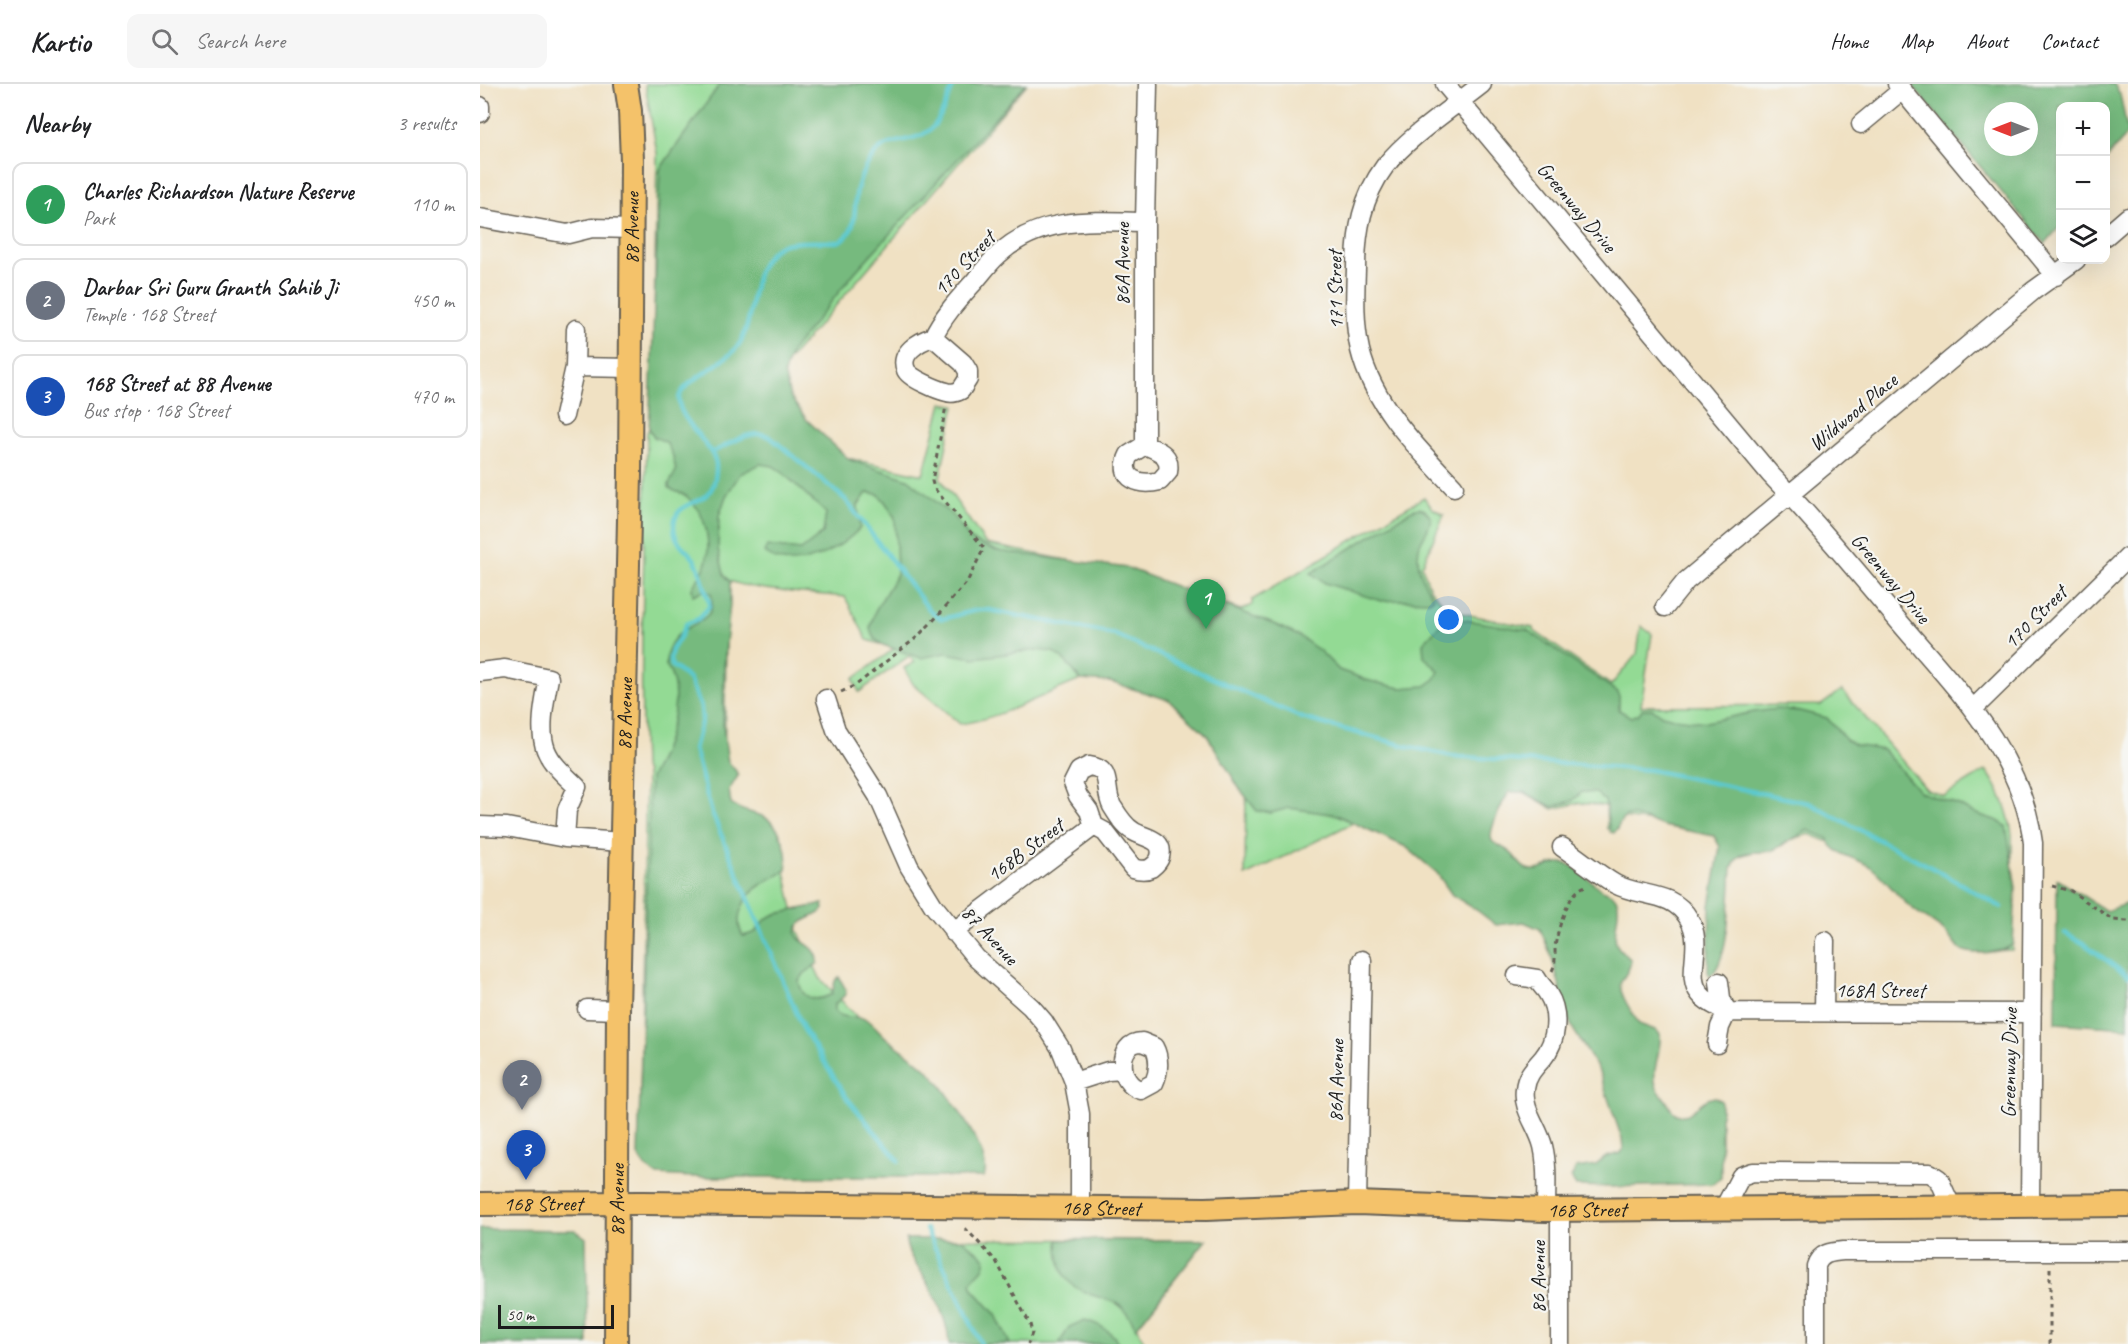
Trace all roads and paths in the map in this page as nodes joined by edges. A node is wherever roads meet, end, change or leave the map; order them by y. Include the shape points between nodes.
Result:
1 (626, 84) edge
2 (1148, 84) edge
3 (1445, 84) edge
4 (1482, 84) edge
5 (1900, 87) edge
6 (1459, 102) junction
7 (480, 106) edge
8 (480, 113) edge
9 (1861, 124) dead end
10 (2128, 217) edge
11 (480, 218) edge
12 (1145, 222) junction
13 (632, 230) junction
14 (2110, 233) edge
15 (2071, 264) edge
16 (2056, 276) junction
17 (576, 329) dead end
18 (933, 337) junction
19 (575, 367) junction
20 (631, 368) junction
21 (947, 392) junction
22 (564, 416) dead end
23 (1145, 445) dead end
24 (1454, 487) dead end
25 (1790, 494) junction
26 (2128, 556) edge
27 (1665, 607) dead end
28 (480, 672) edge
29 (826, 699) joint
30 (1973, 709) junction
31 (480, 826) edge
32 (1094, 826) junction
33 (565, 838) junction
34 (622, 842) junction
35 (1560, 845) dead end
36 (2052, 886) dead end
37 (1573, 897) dead end
38 (2128, 921) edge
39 (953, 932) junction
40 (1825, 941) dead end
41 (1362, 960) dead end
42 (1517, 976) dead end
43 (1541, 977) junction
44 (1719, 982) dead end
45 (587, 1009) dead end
46 (618, 1010) junction
47 (1727, 1012) junction
48 (1824, 1012) junction
49 (2032, 1013) junction
50 (1717, 1044) dead end
51 (1123, 1070) dead end
52 (1074, 1082) junction
53 (616, 1203) junction
54 (1358, 1203) junction
55 (480, 1204) edge
56 (2128, 1205) edge
57 (1951, 1206) junction
58 (2030, 1206) junction
59 (1080, 1208) junction
60 (1723, 1209) junction
61 (1553, 1210) junction
62 (965, 1228) dead end
63 (2128, 1251) edge
64 (2050, 1262) dead end
65 (616, 1344) edge
66 (1028, 1344) edge
67 (1560, 1344) edge
68 (1816, 1344) edge
69 (2050, 1344) edge

1 - 13 main road, 88 Avenue via 632,136
2 - 12 street, 86A Avenue
3 - 6 street, Greenway Drive
4 - 6 street, 171 Street
5 - 9 street
5 - 16 street
6 - 24 street, 171 Street via 1396,154 1371,189 1357,231 1355,292 1359,348 1375,391
6 - 25 street, Greenway Drive
7 - 8 street
10 - 14 street
11 - 13 street via 568,234 592,228
12 - 18 street, 170 Street via 1066,223 1024,236 997,256 941,320
12 - 23 street, 86A Avenue
13 - 20 main road, 88 Avenue
15 - 16 street, Wildwood Place
16 - 25 street, Wildwood Place
17 - 19 street
18 - 21 street via 963,363 969,374 964,388
18 - 21 street, 170 Street via 908,352 905,369
19 - 20 street
19 - 22 street
20 - 34 main road, 88 Avenue
21 - 29 path via 932,481 984,548 967,582 916,638 856,685
25 - 27 street, Wildwood Place via 1686,581
25 - 30 street, Greenway Drive
26 - 30 street, 170 Street
28 - 33 street via 505,669 549,678 543,728 546,750 577,787 567,810
29 - 39 street, 87 Avenue via 833,724 878,796 914,875
30 - 49 street, Greenway Drive via 2010,765 2030,823 2034,855
31 - 33 street
32 - 32 street, 168B Street via 1073,783 1079,771 1089,766 1104,773 1109,798 1128,827 1157,844 1157,863 1148,869 1133,868 1105,832
32 - 39 street, 168B Street
33 - 34 street
34 - 46 main road, 88 Avenue
35 - 47 street via 1616,884 1661,896 1679,907 1695,935 1695,987 1708,1001
36 - 38 path via 2072,891 2113,920
37 - 43 path via 1563,916 1555,964
39 - 52 street, 87 Avenue via 1044,1022 1061,1049
40 - 48 street
41 - 54 street, 86A Avenue
42 - 43 street
43 - 61 street, 86 Avenue via 1554,1006 1555,1030 1549,1049 1528,1077 1524,1094 1544,1152
44 - 47 street
45 - 46 street
46 - 53 main road, 88 Avenue
47 - 48 street, 168A Street
47 - 50 street
48 - 49 street, 168A Street
49 - 58 street, Greenway Drive
51 - 52 street
52 - 59 street, 87 Avenue via 1081,1128
53 - 55 main road, 168 Street
53 - 59 main road, 168 Street
53 - 65 main road, 88 Avenue
54 - 59 main road, 168 Street via 1206,1209
54 - 61 main road, 168 Street
56 - 58 main road, 168 Street
57 - 58 main road, 168 Street
57 - 60 main road, 168 Street
57 - 60 street via 1939,1179 1930,1173 1753,1172 1742,1176
60 - 61 main road, 168 Street
61 - 67 street, 86 Avenue
62 - 66 path via 996,1262 1030,1324
63 - 68 street via 1830,1253 1821,1257 1815,1275
64 - 69 path

